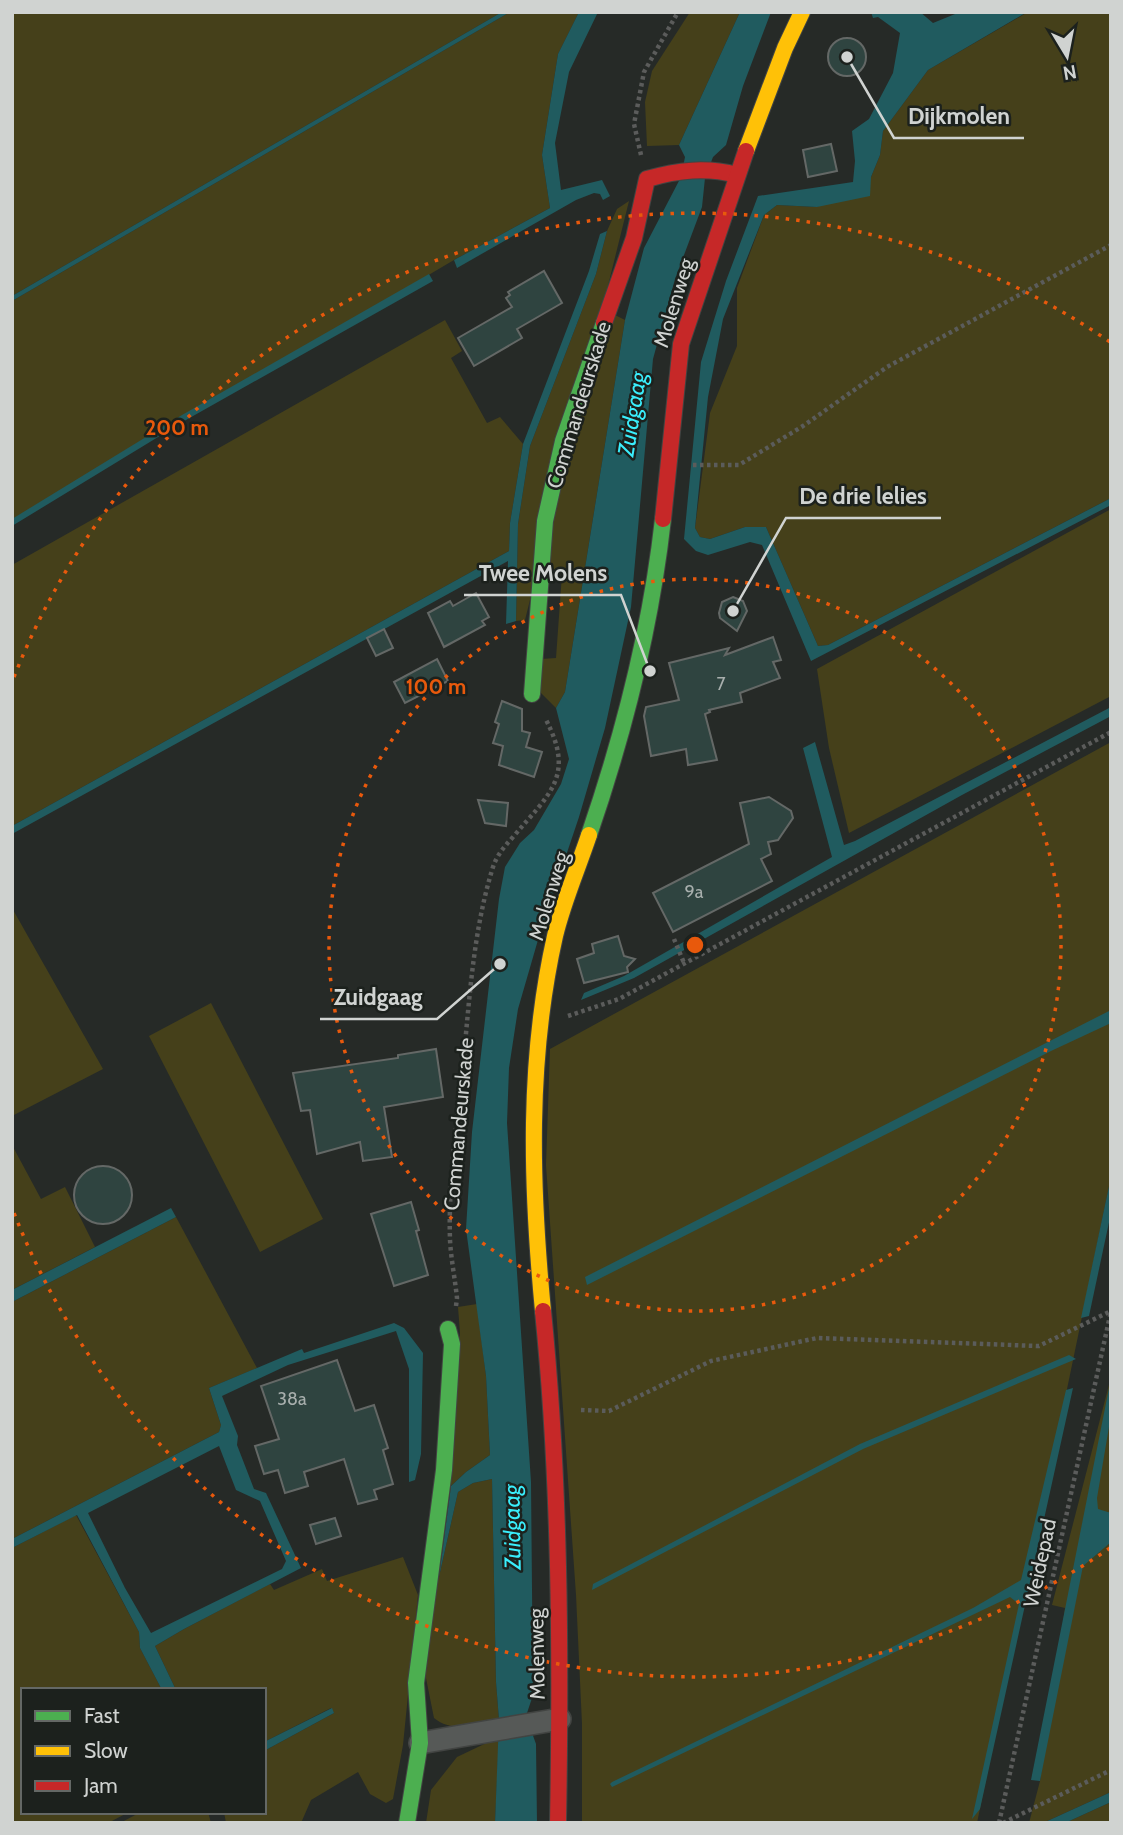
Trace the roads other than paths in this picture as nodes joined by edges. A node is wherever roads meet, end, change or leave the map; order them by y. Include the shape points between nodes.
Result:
1 (802, 12) edge
2 (737, 176) junction
3 (532, 694) road end
4 (448, 1329) road end
5 (553, 1721) junction
6 (420, 1743) junction
7 (407, 1823) edge
8 (558, 1823) edge

1 - 2 main road, Molenweg
2 - 3 main road, Commandeurskade via 718,169 675,170 647,179 634,238 563,441 545,521
2 - 5 main road, Molenweg via 681,344 656,581 616,756 556,933 540,1021 534,1093 535,1228 553,1410
4 - 6 main road via 452,1344 444,1470 415,1683
5 - 6 street
5 - 8 main road, Molenweg
6 - 7 main road

